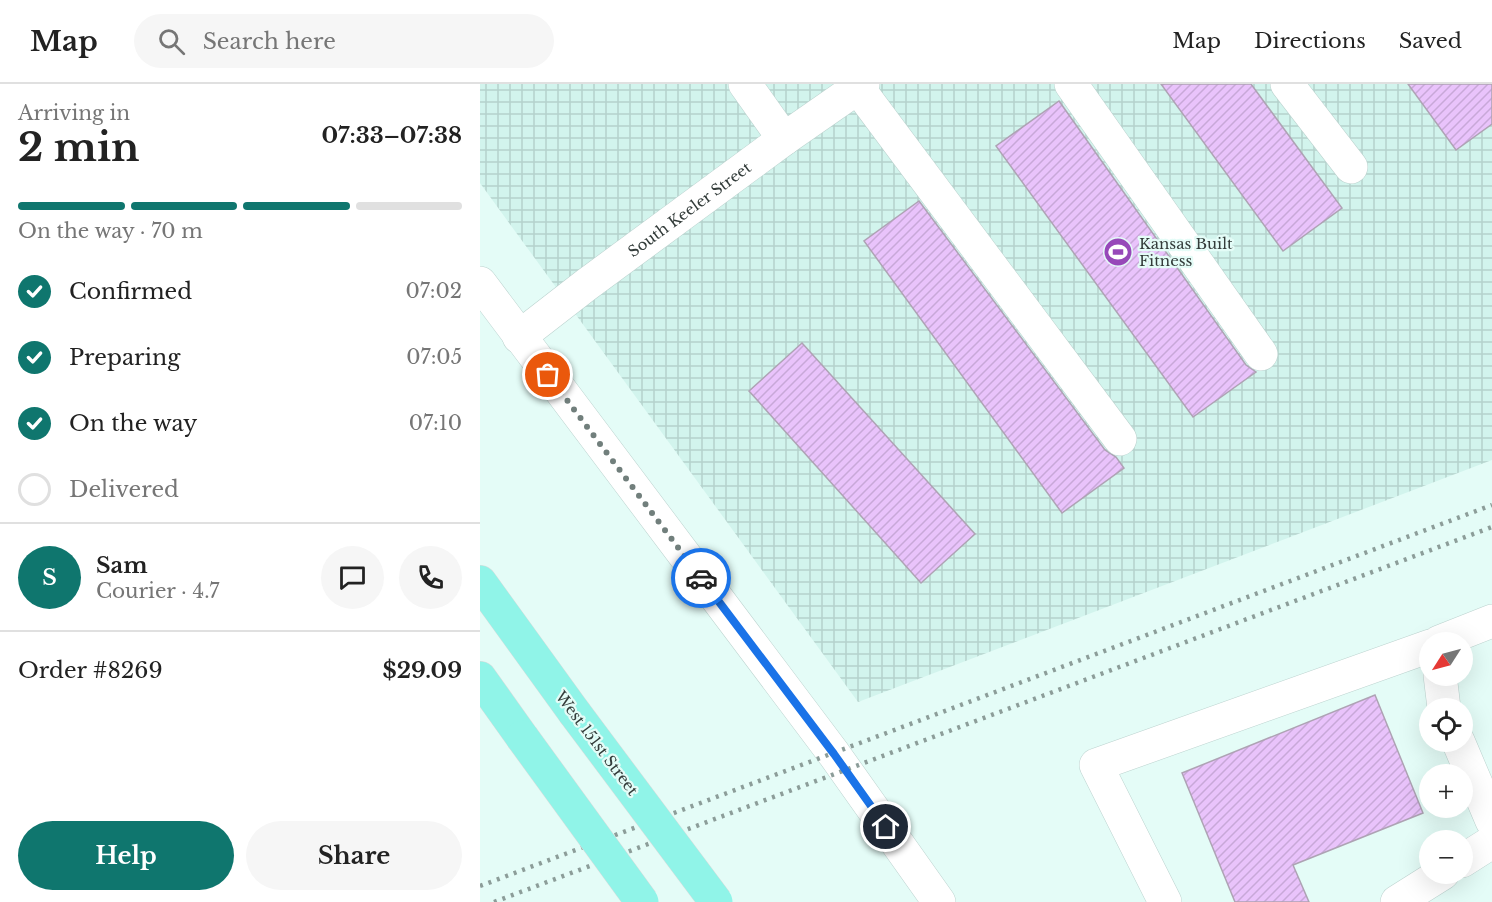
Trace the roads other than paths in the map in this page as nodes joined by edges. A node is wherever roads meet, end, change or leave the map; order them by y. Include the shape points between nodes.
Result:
1 (745, 84) edge
2 (1071, 84) edge
3 (1287, 84) edge
4 (860, 86) edge
5 (784, 139) junction
6 (1351, 167) dead end
7 (480, 283) edge
8 (519, 337) junction
9 (1261, 354) dead end
10 (1120, 439) dead end
11 (480, 582) edge
12 (1492, 621) edge
13 (1464, 632) edge
14 (1419, 650) edge
15 (480, 678) edge
16 (1463, 752) edge
17 (1492, 821) edge
18 (1492, 842) edge
19 (1473, 854) edge
20 (1426, 884) edge
21 (642, 902) edge
22 (716, 902) edge
23 (939, 902) edge
24 (1165, 902) edge
25 (1397, 902) edge

1 - 5 street
2 - 9 street
3 - 6 street
4 - 5 street, South Keeler Street
4 - 10 street
5 - 8 street, South Keeler Street
7 - 8 street
8 - 23 street via 827,744
11 - 22 main road, West 151st Street, bridge
12 - 13 street
14 - 24 street via 1096,765
15 - 21 main road, bridge
16 - 17 street
18 - 19 street
20 - 25 street

